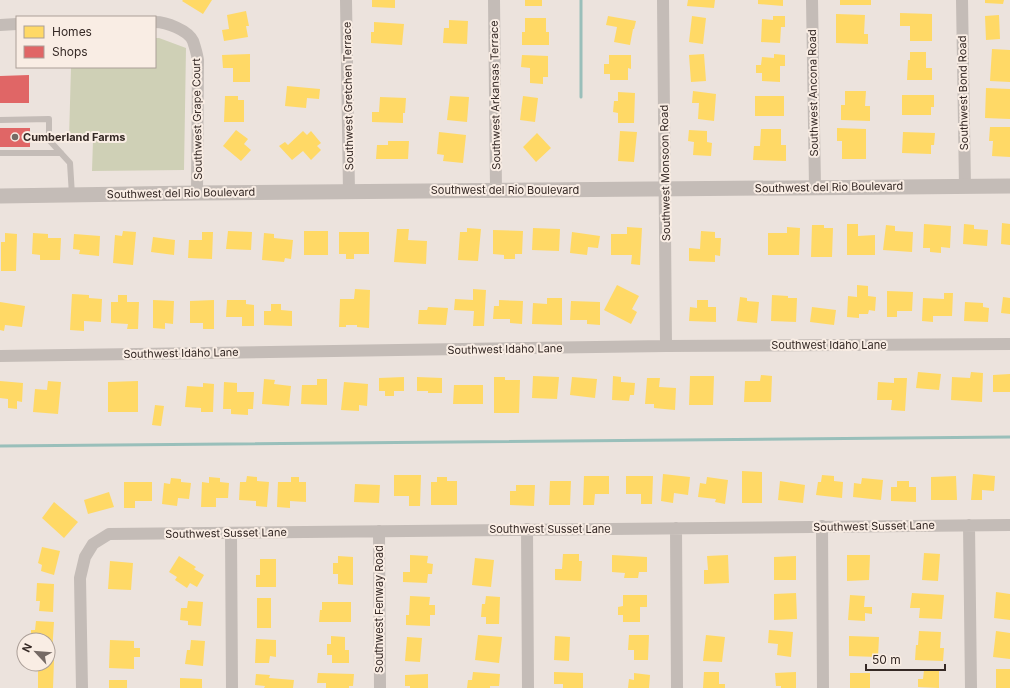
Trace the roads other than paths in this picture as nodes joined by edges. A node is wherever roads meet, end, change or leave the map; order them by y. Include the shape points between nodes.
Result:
1 (346, 0) edge
2 (494, 0) edge
3 (663, 0) edge
4 (812, 0) edge
5 (962, 0) edge
6 (156, 22) edge
7 (0, 24) edge
8 (16, 24) edge
9 (0, 120) edge
10 (0, 153) edge
11 (61, 153) junction
12 (815, 186) junction
13 (965, 186) junction
14 (1010, 186) edge
15 (666, 189) junction
16 (496, 190) junction
17 (349, 192) junction
18 (198, 193) junction
19 (72, 195) junction
20 (0, 196) edge
21 (1010, 344) edge
22 (666, 346) junction
23 (0, 356) edge
24 (969, 525) junction
25 (1010, 525) edge
26 (822, 526) junction
27 (676, 528) junction
28 (527, 529) junction
29 (379, 531) junction
30 (231, 534) junction
31 (82, 688) edge
32 (232, 688) edge
33 (380, 688) edge
34 (528, 688) edge
35 (677, 688) edge
36 (823, 688) edge
37 (971, 688) edge

1 - 17 street, Southwest Gretchen Terrace
2 - 16 street, Southwest Arkansas Terrace
3 - 15 street, Southwest Monsoon Road
4 - 12 street, Southwest Ancona Road
5 - 13 street, Southwest Bond Road
6 - 18 street, Southwest Grape Court via 178,28 192,40 198,60
7 - 8 street
9 - 11 lane via 49,119 49,140
10 - 11 lane
11 - 19 lane via 70,163
12 - 13 street, Southwest del Rio Boulevard
12 - 15 street, Southwest del Rio Boulevard
13 - 14 street, Southwest del Rio Boulevard
15 - 16 street, Southwest del Rio Boulevard
15 - 22 street, Southwest Monsoon Road
16 - 17 street, Southwest del Rio Boulevard
17 - 18 street, Southwest del Rio Boulevard
18 - 19 street, Southwest del Rio Boulevard
19 - 20 street, Southwest del Rio Boulevard
21 - 22 street, Southwest Idaho Lane
22 - 23 street, Southwest Idaho Lane
24 - 25 street, Southwest Susset Lane
24 - 26 street, Southwest Susset Lane
24 - 37 street
26 - 27 street, Southwest Susset Lane
26 - 36 street
27 - 28 street, Southwest Susset Lane
27 - 35 street
28 - 29 street, Southwest Susset Lane
28 - 34 street
29 - 30 street, Southwest Susset Lane
29 - 33 street, Southwest Fenway Road
30 - 31 street, Southwest Susset Lane via 109,534 93,544 85,557 80,578
30 - 32 street

